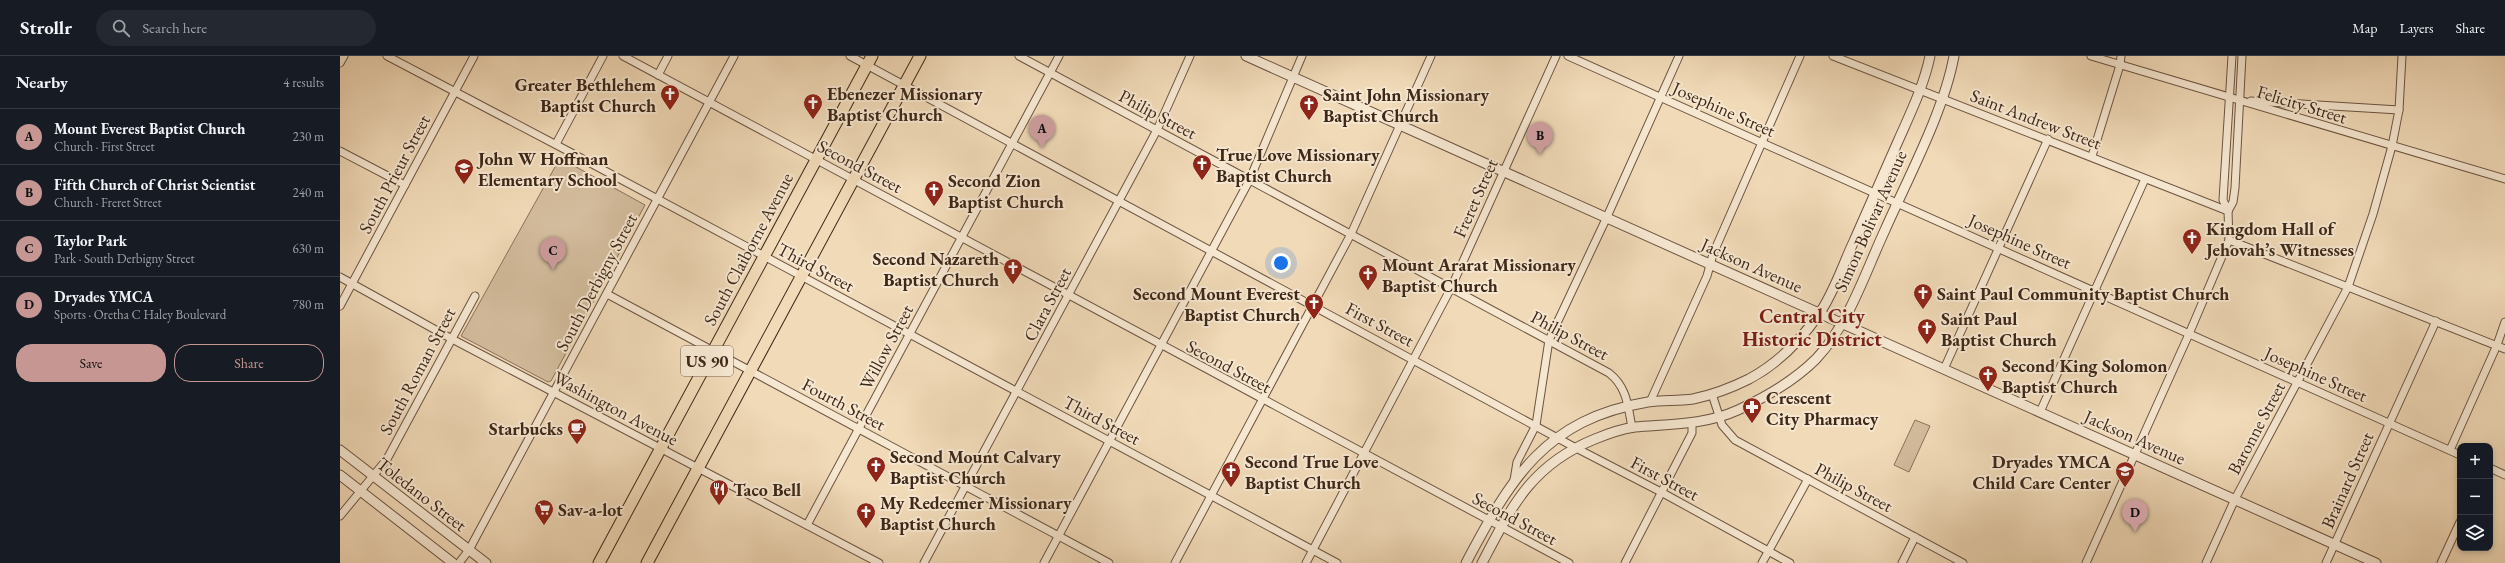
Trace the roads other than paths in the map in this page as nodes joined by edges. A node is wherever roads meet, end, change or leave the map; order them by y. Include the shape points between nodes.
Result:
1 (344, 56) edge
2 (387, 56) edge
3 (474, 56) edge
4 (603, 56) edge
5 (623, 56) edge
6 (668, 56) edge
7 (734, 56) edge
8 (850, 56) edge
9 (920, 56) edge
10 (1019, 56) edge
11 (1059, 56) edge
12 (1190, 56) edge
13 (1246, 56) edge
14 (1302, 56) edge
15 (1431, 56) edge
16 (1556, 56) edge
17 (1568, 56) edge
18 (1679, 56) edge
19 (1800, 56) edge
20 (1833, 56) edge
21 (1930, 56) edge
22 (1954, 56) edge
23 (2091, 56) edge
24 (2121, 56) edge
25 (2232, 56) edge
26 (2242, 56) edge
27 (2402, 56) edge
28 (869, 61) edge
29 (340, 63) edge
30 (2120, 65) junction
31 (1051, 73) junction
32 (658, 75) junction
33 (1294, 77) junction
34 (904, 87) junction
35 (1920, 90) junction
36 (454, 92) junction
37 (1660, 97) junction
38 (2229, 98) junction
39 (1942, 99) junction
40 (2239, 101) junction
41 (709, 103) junction
42 (2399, 110) junction
43 (1401, 126) junction
44 (1157, 130) junction
45 (2048, 139) junction
46 (1763, 143) junction
47 (556, 144) junction
48 (1012, 144) junction
49 (2392, 146) junction
50 (340, 151) edge
51 (2092, 156) junction
52 (815, 160) junction
53 (1504, 171) junction
54 (2145, 179) junction
55 (2505, 179) edge
56 (854, 180) junction
57 (1248, 181) junction
58 (405, 185) junction
59 (1876, 193) junction
60 (658, 199) junction
61 (1118, 201) junction
62 (1897, 203) junction
63 (2228, 211) junction
64 (1606, 219) junction
65 (1351, 234) junction
66 (962, 237) junction
67 (2229, 240) junction
68 (1999, 247) junction
69 (1211, 251) junction
70 (764, 256) junction
71 (1710, 265) junction
72 (802, 276) junction
73 (340, 277) edge
74 (352, 283) junction
75 (2348, 287) junction
76 (1451, 288) junction
77 (2095, 291) junction
78 (607, 294) junction
79 (475, 296) dead end
80 (1068, 296) junction
81 (1312, 305) junction
82 (340, 306) edge
83 (1820, 313) junction
84 (2436, 321) junction
85 (1842, 322) junction
86 (2505, 322) edge
87 (910, 334) junction
88 (2189, 334) junction
89 (452, 339) junction
90 (1549, 340) junction
91 (2497, 345) junction
92 (1160, 346) junction
93 (2505, 349) edge
94 (713, 351) junction
95 (1413, 359) junction
96 (1944, 369) junction
97 (752, 371) junction
98 (2297, 383) junction
99 (553, 392) junction
100 (1017, 392) junction
101 (1712, 394) junction
102 (1262, 400) junction
103 (1650, 402) junction
104 (1628, 406) junction
105 (2040, 412) junction
106 (1720, 417) junction
107 (1692, 423) junction
108 (2389, 423) junction
109 (1536, 425) junction
110 (1632, 428) junction
111 (859, 429) junction
112 (1557, 437) junction
113 (1109, 441) junction
114 (660, 448) junction
115 (1576, 448) junction
116 (340, 450) edge
117 (2450, 450) junction
118 (1364, 453) junction
119 (2134, 454) junction
120 (2457, 454) edge
121 (698, 468) junction
122 (2493, 469) edge
123 (340, 475) edge
124 (2505, 475) edge
125 (373, 476) junction
126 (1808, 479) junction
127 (1514, 480) junction
128 (966, 487) junction
129 (360, 491) junction
130 (1661, 492) junction
131 (1211, 496) junction
132 (2235, 499) junction
133 (340, 516) edge
134 (1488, 521) junction
135 (807, 525) junction
136 (1501, 527) junction
137 (2457, 528) edge
138 (1058, 536) junction
139 (1915, 537) junction
140 (2335, 544) junction
141 (468, 550) junction
142 (1313, 550) junction
143 (1768, 552) junction
144 (452, 563) edge
145 (459, 563) edge
146 (486, 563) edge
147 (599, 563) edge
148 (647, 563) edge
149 (879, 563) edge
150 (924, 563) edge
151 (1044, 563) edge
152 (1109, 563) edge
153 (1175, 563) edge
154 (1306, 563) edge
155 (1337, 563) edge
156 (1466, 563) edge
157 (1482, 563) edge
158 (1569, 563) edge
159 (1625, 563) edge
160 (1762, 563) edge
161 (1790, 563) edge
162 (1902, 563) edge
163 (1964, 563) edge
164 (2086, 563) edge
165 (2206, 563) edge
166 (2326, 563) edge
167 (2376, 563) edge
168 (2441, 563) edge

1 - 29 street
2 - 36 street, Third Street
3 - 36 street, South Prieur Street
4 - 47 street
5 - 32 street, Second Street
6 - 32 street
7 - 41 street, South Derbigny Street
8 - 28 street, First Street
9 - 34 main road, US 90
10 - 31 street, Philip Street
11 - 31 street, Willow Street
12 - 44 street, Clara Street
13 - 33 street, Jackson Avenue
14 - 33 street
15 - 43 street
16 - 53 street, Freret Street
17 - 37 street, Josephine Street
18 - 37 street
19 - 46 street
20 - 35 street, Saint Andrew Street
21 - 35 street, Simon Bolivar Avenue
22 - 39 street, Simon Bolivar Avenue
23 - 30 street, Felicity Street
24 - 30 street
25 - 38 street
26 - 40 street
27 - 42 street, Baronne Street
28 - 34 street, First Street
28 - 52 main road, South Claiborne Avenue / US 90
30 - 38 street, Felicity Street
30 - 51 street
31 - 44 street, Philip Street
31 - 48 street, Willow Street
32 - 41 street, Second Street
33 - 43 street, Jackson Avenue
33 - 57 street
34 - 48 street, First Street
34 - 56 main road, US 90
35 - 39 street, Saint Andrew Street
35 - 59 street, Simon Bolivar Avenue
36 - 47 street, Third Street
36 - 58 street, South Prieur Street
37 - 46 street, Josephine Street
37 - 64 street
38 - 40 street, Felicity Street
38 - 63 street via 2222,200
39 - 45 street, Saint Andrew Street
39 - 62 street, Simon Bolivar Avenue
40 - 42 street
40 - 49 street, Felicity Street
40 - 63 street via 2235,188 2233,202
41 - 52 street, Second Street
41 - 60 street, South Derbigny Street
42 - 49 street, Baronne Street
43 - 53 street, Jackson Avenue
43 - 65 street
44 - 57 street, Philip Street
44 - 61 street, Clara Street
45 - 51 street, Saint Andrew Street
45 - 68 street
46 - 59 street, Josephine Street
46 - 71 street
47 - 60 street, Third Street
48 - 61 street, First Street
48 - 66 street, Willow Street
49 - 55 street, Felicity Street
49 - 75 street, Baronne Street via 2373,214
50 - 58 street
51 - 54 street, Saint Andrew Street
52 - 56 street, Second Street
52 - 70 main road, South Claiborne Avenue / US 90
53 - 64 street, Jackson Avenue
53 - 76 street, Freret Street
54 - 63 street, Saint Andrew Street
54 - 77 street
56 - 66 street, Second Street
56 - 72 main road, US 90
57 - 65 street, Philip Street
57 - 69 street
58 - 74 street, South Prieur Street
59 - 62 street, Josephine Street
59 - 83 street, Simon Bolivar Avenue
60 - 70 street, Third Street
60 - 78 street, South Derbigny Street
61 - 69 street, First Street
61 - 80 street, Clara Street
62 - 68 street, Josephine Street
62 - 85 street, Simon Bolivar Avenue
63 - 67 street
64 - 71 street, Jackson Avenue
64 - 90 street
65 - 76 street, Philip Street
65 - 81 street
66 - 80 street, Second Street
66 - 87 street, Willow Street
67 - 75 street
67 - 88 street
68 - 77 street, Josephine Street
68 - 96 street
69 - 81 street, First Street
69 - 92 street
70 - 72 street, Third Street
70 - 94 main road, South Claiborne Avenue / US 90
71 - 83 street, Jackson Avenue
71 - 103 street
72 - 87 street, Third Street
72 - 97 main road, US 90
73 - 74 street, Washington Avenue
74 - 82 street, South Prieur Street
74 - 89 street, Washington Avenue
75 - 84 street
75 - 98 street, Baronne Street
76 - 90 street, Philip Street
76 - 95 street, Freret Street
77 - 88 street, Josephine Street
77 - 105 street
78 - 94 street, Fourth Street
78 - 99 street, South Derbigny Street
79 - 89 street, South Roman Street
80 - 92 street, Second Street
80 - 100 street, Clara Street
81 - 95 street, First Street
81 - 102 street
83 - 85 street, Jackson Avenue
83 - 101 street, Simon Bolivar Avenue via 1788,352 1750,378
84 - 91 street
84 - 108 street, Brainard Street
85 - 96 street, Jackson Avenue
85 - 106 street, Simon Bolivar Avenue via 1816,358 1796,377 1761,398
86 - 91 street
87 - 100 street, Third Street
87 - 111 street, Willow Street
88 - 98 street, Josephine Street
88 - 119 street
89 - 99 street, Washington Avenue
89 - 125 street, South Roman Street via 387,459
90 - 104 street, Philip Street via 1616,378 1626,395
90 - 109 street
91 - 93 street
91 - 117 street
92 - 102 street, Second Street
92 - 113 street
94 - 97 street, Fourth Street
94 - 114 main road, South Claiborne Avenue / US 90
95 - 109 street, First Street
95 - 118 street, Freret Street
96 - 105 street, Jackson Avenue
97 - 111 street, Fourth Street
97 - 121 main road, US 90
98 - 108 street, Josephine Street
98 - 132 street, Baronne Street
99 - 114 street, Washington Avenue
99 - 141 street, South Derbigny Street
100 - 113 street, Third Street
100 - 128 street, Clara Street
101 - 103 street, Simon Bolivar Avenue via 1692,399
101 - 106 street, Philip Street
102 - 118 street, Second Street
102 - 131 street
103 - 104 street, Simon Bolivar Avenue
104 - 110 street, Philip Street
104 - 112 street, Simon Bolivar Avenue via 1587,420
105 - 119 street, Jackson Avenue
106 - 107 street, Simon Bolivar Avenue
106 - 126 street, Philip Street via 1728,434 1735,440
107 - 110 street, Simon Bolivar Avenue
107 - 130 street via 1692,434
108 - 117 street, Josephine Street
108 - 140 street, Brainard Street
109 - 112 street, First Street
109 - 127 street via 1517,462
110 - 115 street, Simon Bolivar Avenue via 1607,434
111 - 128 street, Fourth Street
111 - 135 street, Willow Street
112 - 115 street, First Street
112 - 127 street, Simon Bolivar Avenue via 1538,453
113 - 131 street, Third Street
113 - 138 street
114 - 121 street, Washington Avenue
114 - 147 main road, South Claiborne Avenue / US 90
115 - 130 street, First Street
115 - 136 street, Simon Bolivar Avenue via 1549,464 1535,478
116 - 125 street, Toledano Street
117 - 120 street, Josephine Street
118 - 134 street, Second Street
118 - 142 street, Freret Street
119 - 132 street, Jackson Avenue
119 - 164 street
121 - 135 street, Washington Avenue
121 - 148 main road, US 90
122 - 124 street
123 - 129 street, Toledano Street
125 - 129 street, South Roman Street
125 - 141 street, Toledano Street
126 - 139 street, Philip Street
126 - 143 street
127 - 134 street, Simon Bolivar Avenue
128 - 138 street, Fourth Street
128 - 150 street, Clara Street
129 - 133 street, South Roman Street
129 - 144 street, Toledano Street
130 - 143 street, First Street
130 - 159 street
131 - 142 street, Third Street
131 - 153 street
132 - 140 street, Jackson Avenue
132 - 165 street, Baronne Street
134 - 136 street, Second Street
134 - 156 street, Simon Bolivar Avenue
135 - 149 street, Washington Avenue
136 - 157 street, Simon Bolivar Avenue
136 - 158 street, Second Street
137 - 168 street
138 - 151 street
138 - 152 street, Fourth Street
139 - 162 street
139 - 163 street, Philip Street
140 - 166 street, Brainard Street
140 - 167 street, Jackson Avenue
141 - 145 street, South Derbigny Street
141 - 146 street, Toledano Street
142 - 154 street, Freret Street
142 - 155 street, Third Street
143 - 160 street
143 - 161 street, First Street

